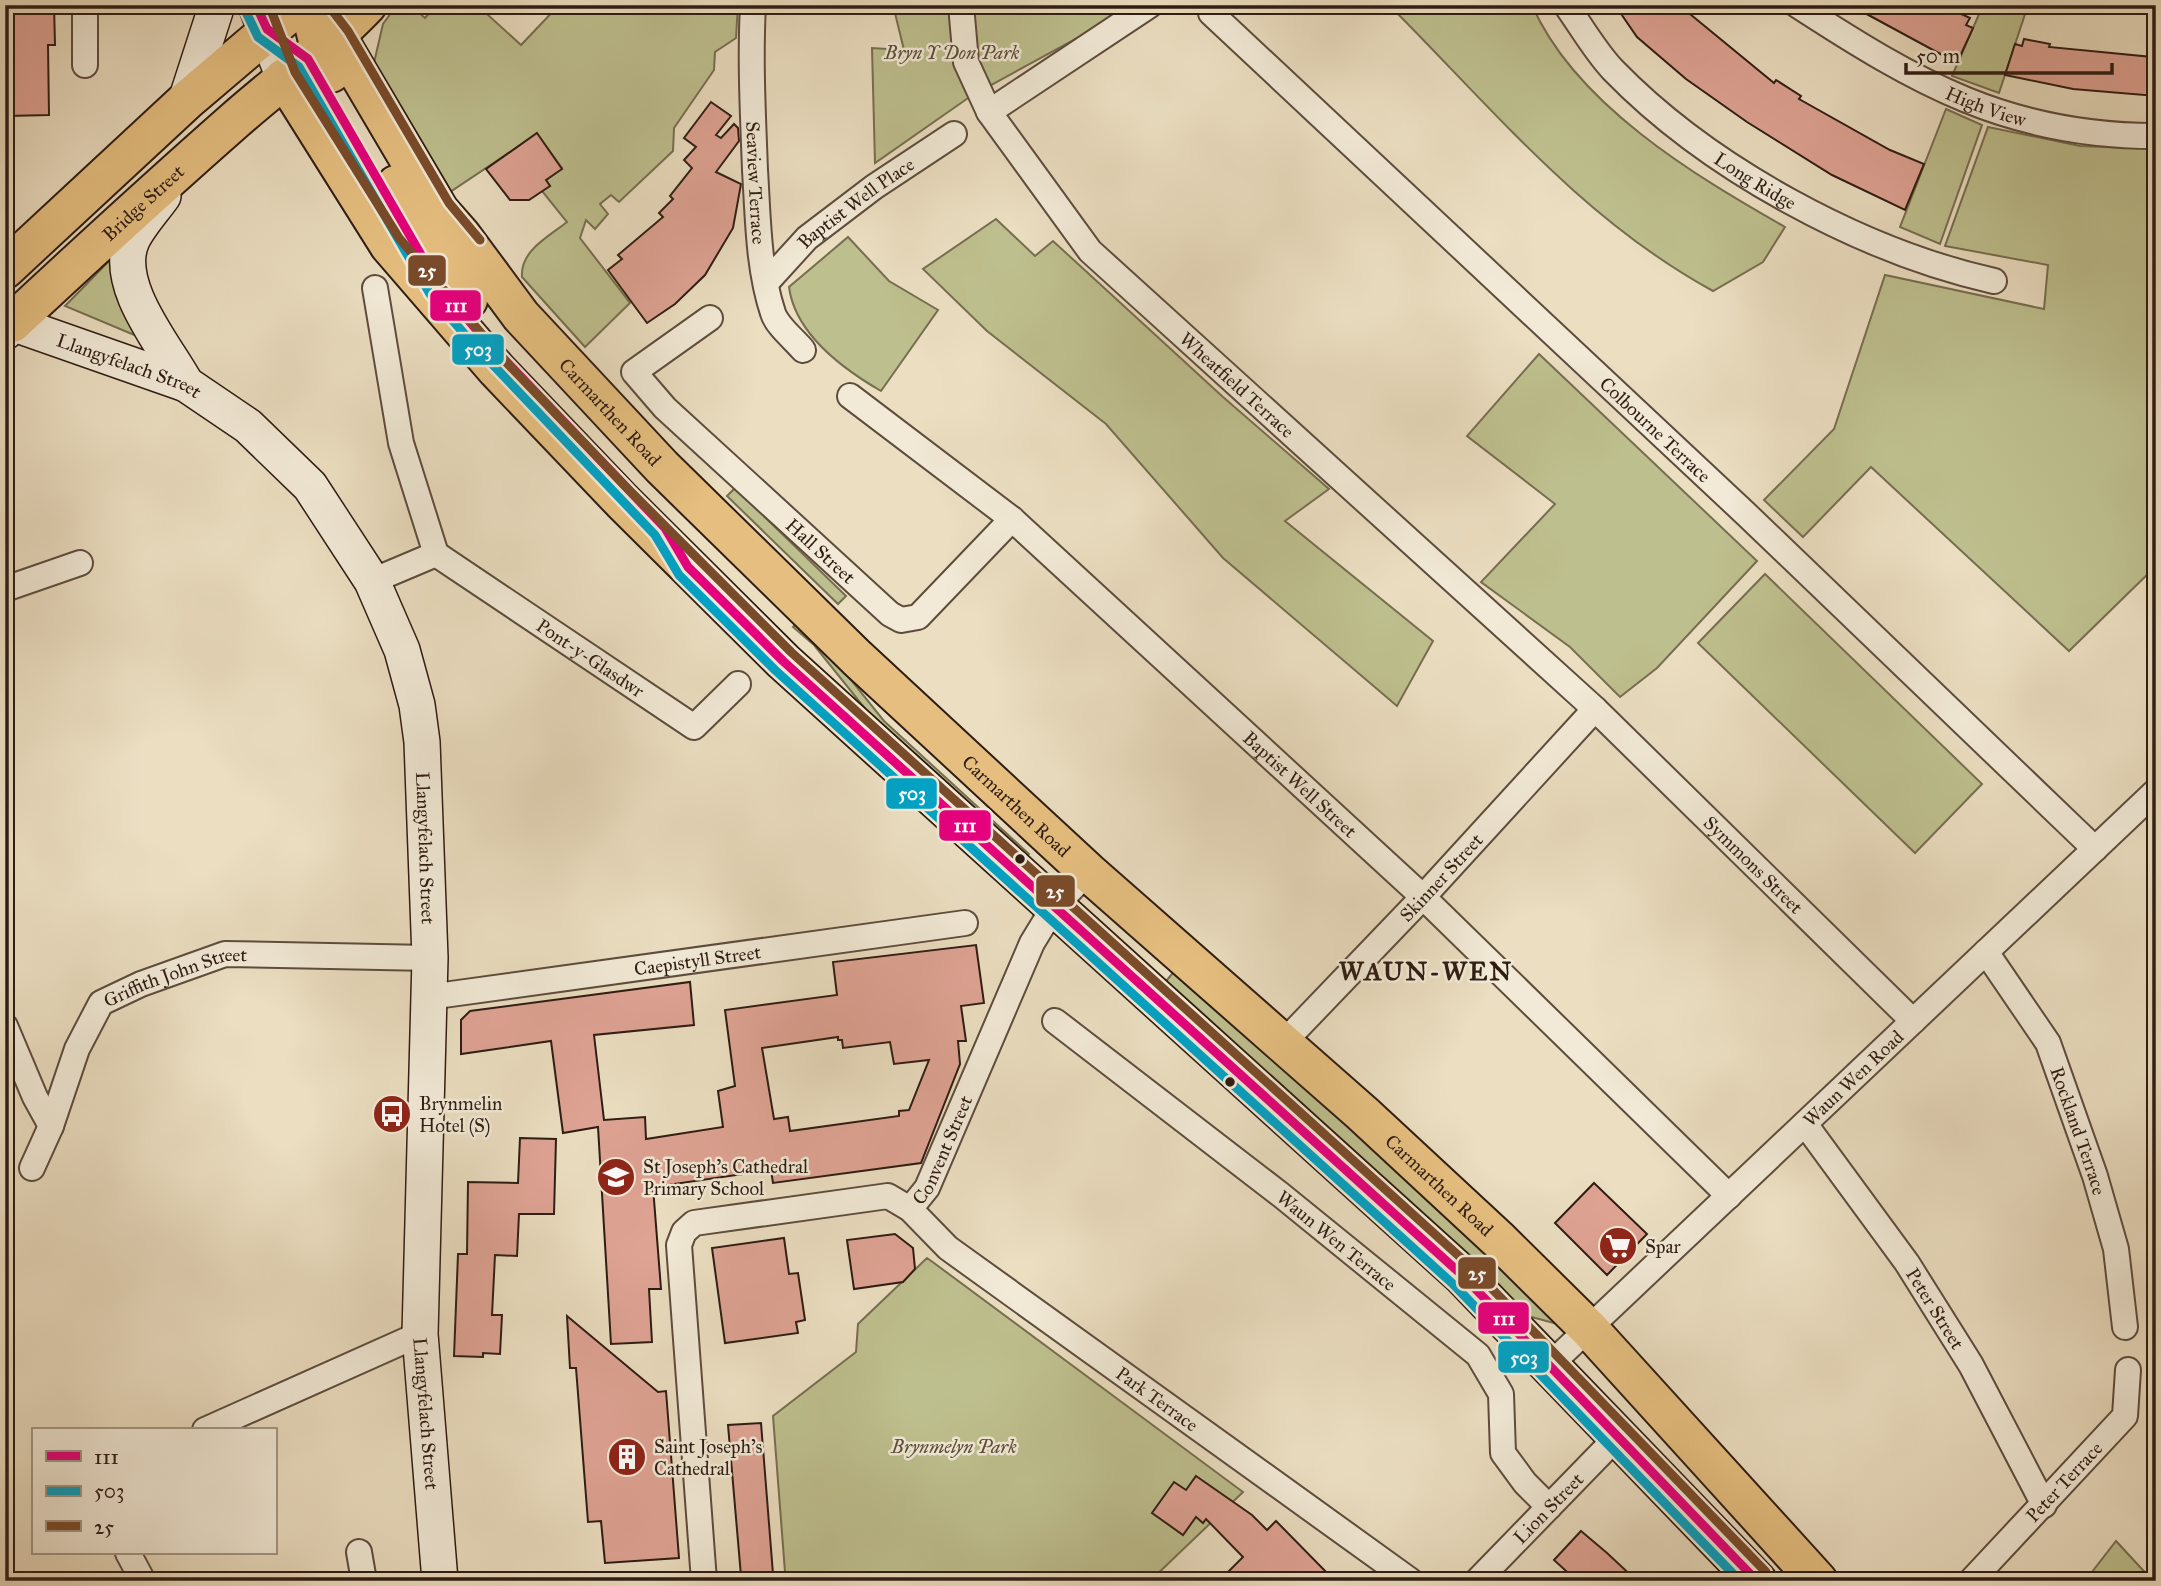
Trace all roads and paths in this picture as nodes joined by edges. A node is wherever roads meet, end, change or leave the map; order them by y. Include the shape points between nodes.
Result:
1 (85, 5) edge
2 (217, 5) edge
3 (299, 5) edge
4 (311, 5) edge
5 (367, 5) edge
6 (753, 5) edge
7 (961, 5) edge
8 (1150, 5) edge
9 (1566, 5) edge
10 (1797, 5) edge
11 (1211, 13) dead end
12 (261, 17) edge
13 (328, 43) junction
14 (85, 65) dead end
15 (284, 78) junction
16 (187, 101) junction
17 (989, 112) junction
18 (954, 134) dead end
19 (2156, 136) edge
20 (185, 164) junction
21 (5, 268) edge
22 (1994, 281) dead end
23 (766, 283) junction
24 (375, 288) dead end
25 (710, 318) dead end
26 (7, 325) edge
27 (803, 350) dead end
28 (186, 384) junction
29 (850, 396) dead end
30 (1012, 519) junction
31 (436, 554) junction
32 (80, 564) dead end
33 (372, 581) junction
34 (5, 589) edge
35 (737, 684) dead end
36 (1595, 709) junction
37 (881, 749) junction
38 (2156, 791) edge
39 (2095, 849) junction
40 (1088, 873) junction
41 (1423, 897) junction
42 (1054, 907) junction
43 (965, 923) dead end
44 (1986, 952) junction
45 (430, 958) junction
46 (429, 997) junction
47 (1055, 1021) dead end
48 (1913, 1021) junction
49 (5, 1026) edge
50 (1283, 1043) junction
51 (1805, 1124) junction
52 (51, 1126) junction
53 (32, 1167) dead end
54 (1729, 1196) junction
55 (910, 1209) junction
56 (2125, 1327) dead end
57 (1588, 1329) junction
58 (420, 1334) junction
59 (1551, 1364) junction
60 (2128, 1370) dead end
61 (209, 1428) edge
62 (1618, 1436) junction
63 (2044, 1505) junction
64 (1549, 1507) junction
65 (359, 1552) dead end
66 (129, 1554) edge
67 (143, 1581) edge
68 (364, 1581) edge
69 (440, 1581) edge
70 (705, 1581) edge
71 (1411, 1581) edge
72 (1477, 1581) edge
73 (1757, 1581) edge
74 (1818, 1581) edge
75 (1971, 1581) edge

1 - 14 street
2 - 16 main road
3 - 12 main road
4 - 13 main road
5 - 13 main road, Bridge Street
6 - 23 street, Seaview Terrace via 750,58 758,227
7 - 17 street, Wheatfield Terrace via 966,62
8 - 17 street
9 - 22 street, Long Ridge via 1611,68 1676,127 1762,185 1902,254 1940,269
10 - 19 street, High View via 1866,50 1965,102 2052,127
11 - 39 street, Colbourne Terrace via 1746,514
12 - 15 main road
12 - 16 main road
13 - 15 main road, Bridge Street
13 - 37 main road via 340,92 448,279 687,532 800,641
13 - 40 main road, Carmarthen Road via 439,210 521,316 662,467
15 - 20 main road, Bridge Street
15 - 37 main road via 389,245 498,370 773,652
16 - 21 main road
17 - 36 street, Wheatfield Terrace via 1090,251
18 - 23 street, Baptist Well Place via 807,238
20 - 26 main road, Bridge Street
20 - 28 main road via 131,242 128,278 144,317
23 - 27 street, Seaview Terrace via 774,316
24 - 31 street via 401,443
25 - 30 street, Hall Street via 634,372 665,408 859,588 901,620 918,617 928,609
26 - 28 main road, Llangyfelach Street
28 - 33 main road, Llangyfelach Street via 248,426 310,486
29 - 30 street, Baptist Well Street
30 - 41 street, Baptist Well Street
31 - 33 street
31 - 35 street, Pont-y-Glasdwr via 694,727
32 - 34 street
33 - 45 main road, Llangyfelach Street via 402,650 417,705
36 - 41 street, Skinner Street
36 - 48 street, Symmons Street
37 - 42 main road
38 - 39 street, Waun Wen Road
39 - 44 street, Waun Wen Road
40 - 42 street, Convent Street
40 - 50 main road, Carmarthen Road
41 - 50 street, Skinner Street
41 - 54 street, Baptist Well Street
42 - 55 street, Convent Street via 1032,943 927,1188
42 - 59 main road via 1375,1195
43 - 46 street, Caepistyll Street
44 - 48 street, Waun Wen Road
44 - 56 street, Rockland Terrace via 2048,1044 2116,1250
45 - 46 main road, Llangyfelach Street
45 - 52 street, Griffith John Street via 225,954 141,984 101,1003 77,1049
46 - 58 main road, Llangyfelach Street
47 - 64 street, Waun Wen Terrace via 1478,1355 1501,1394 1503,1453
48 - 51 street, Waun Wen Road
49 - 52 street
50 - 57 main road, Carmarthen Road via 1500,1241
51 - 54 street, Waun Wen Road
51 - 63 street, Peter Street via 1907,1263 1971,1365
52 - 53 street, Griffith John Street
54 - 57 street, Waun Wen Road
55 - 70 street, Convent Street via 888,1196 694,1223 684,1232 679,1245
55 - 71 street, Park Terrace via 948,1248
57 - 59 street, Waun Wen Road
57 - 74 main road, Carmarthen Road
58 - 61 street
58 - 69 main road, Llangyfelach Street
59 - 62 main road
60 - 63 street, Peter Terrace via 2125,1416
62 - 64 street, Lion Street
62 - 73 main road
63 - 75 street, Peter Terrace
64 - 72 street, Lion Street
65 - 68 street
66 - 67 street

